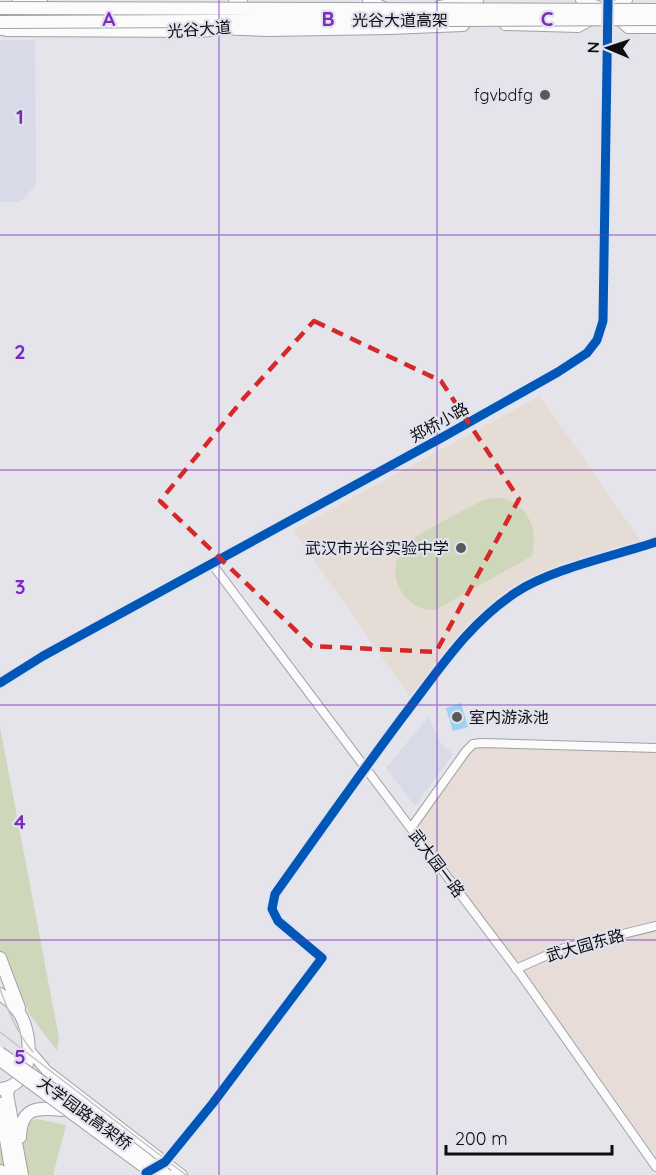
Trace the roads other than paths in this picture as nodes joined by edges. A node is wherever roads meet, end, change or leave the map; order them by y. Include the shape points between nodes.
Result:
1 (18, 0) edge
2 (42, 0) edge
3 (234, 0) edge
4 (242, 0) edge
5 (368, 0) edge
6 (396, 0) edge
7 (477, 0) edge
8 (581, 0) edge
9 (627, 0) edge
10 (418, 5) edge
11 (608, 5) edge
12 (0, 8) edge
13 (656, 10) edge
14 (396, 13) junction
15 (656, 19) edge
16 (156, 21) junction
17 (469, 24) junction
18 (1, 25) edge
19 (656, 28) edge
20 (656, 542) edge
21 (212, 564) junction
22 (0, 683) edge
23 (656, 748) edge
24 (365, 767) junction
25 (411, 828) junction
26 (656, 926) edge
27 (0, 958) edge
28 (516, 969) junction
29 (0, 994) edge
30 (21, 1015) junction
31 (30, 1050) junction
32 (0, 1052) edge
33 (0, 1061) edge
34 (8, 1086) edge
35 (0, 1104) edge
36 (63, 1110) junction
37 (19, 1160) junction
38 (165, 1162) junction
39 (656, 1167) edge
40 (149, 1174) edge
41 (12, 1175) edge
42 (22, 1175) edge
43 (168, 1175) edge
44 (182, 1175) edge

1 - 2 main road
3 - 4 main road, 光谷大道
5 - 14 main road
6 - 14 street
7 - 10 highway, bridge
8 - 11 main road
9 - 11 main road
10 - 12 highway, 光谷大道高架, bridge
10 - 13 highway, 光谷大道高架, bridge
10 - 14 main road, 光谷大道
11 - 17 main road via 578,27
11 - 19 main road via 628,28
11 - 21 street, 郑桥小路 via 603,321 597,340 587,353 558,372
14 - 17 main road via 417,23
14 - 18 main road, 光谷大道 via 364,24 247,25 201,32
15 - 16 highway, 光谷大道高架, bridge
16 - 17 highway, bridge via 257,30
16 - 18 highway, 光谷大道高架, bridge
20 - 24 street via 548,577 517,592 483,617
21 - 22 street, 郑桥小路
21 - 24 street, 武大园一路
23 - 25 street via 473,744
24 - 25 street, 武大园一路
24 - 38 street via 273,902 278,921 322,958
25 - 28 street, 武大园一路
26 - 28 street, 武大园东路 via 561,949
27 - 30 highway
28 - 39 street, 武大园一路
29 - 30 highway
30 - 31 highway
31 - 34 highway via 27,1064
31 - 38 main road via 47,1071
32 - 43 main road, 大学园路高架桥, bridge
33 - 40 main road, bridge
34 - 36 main road via 33,1089
34 - 37 highway
35 - 41 highway
36 - 37 highway via 36,1109 25,1116 21,1122
36 - 40 main road
37 - 42 highway
38 - 40 street
38 - 44 main road

